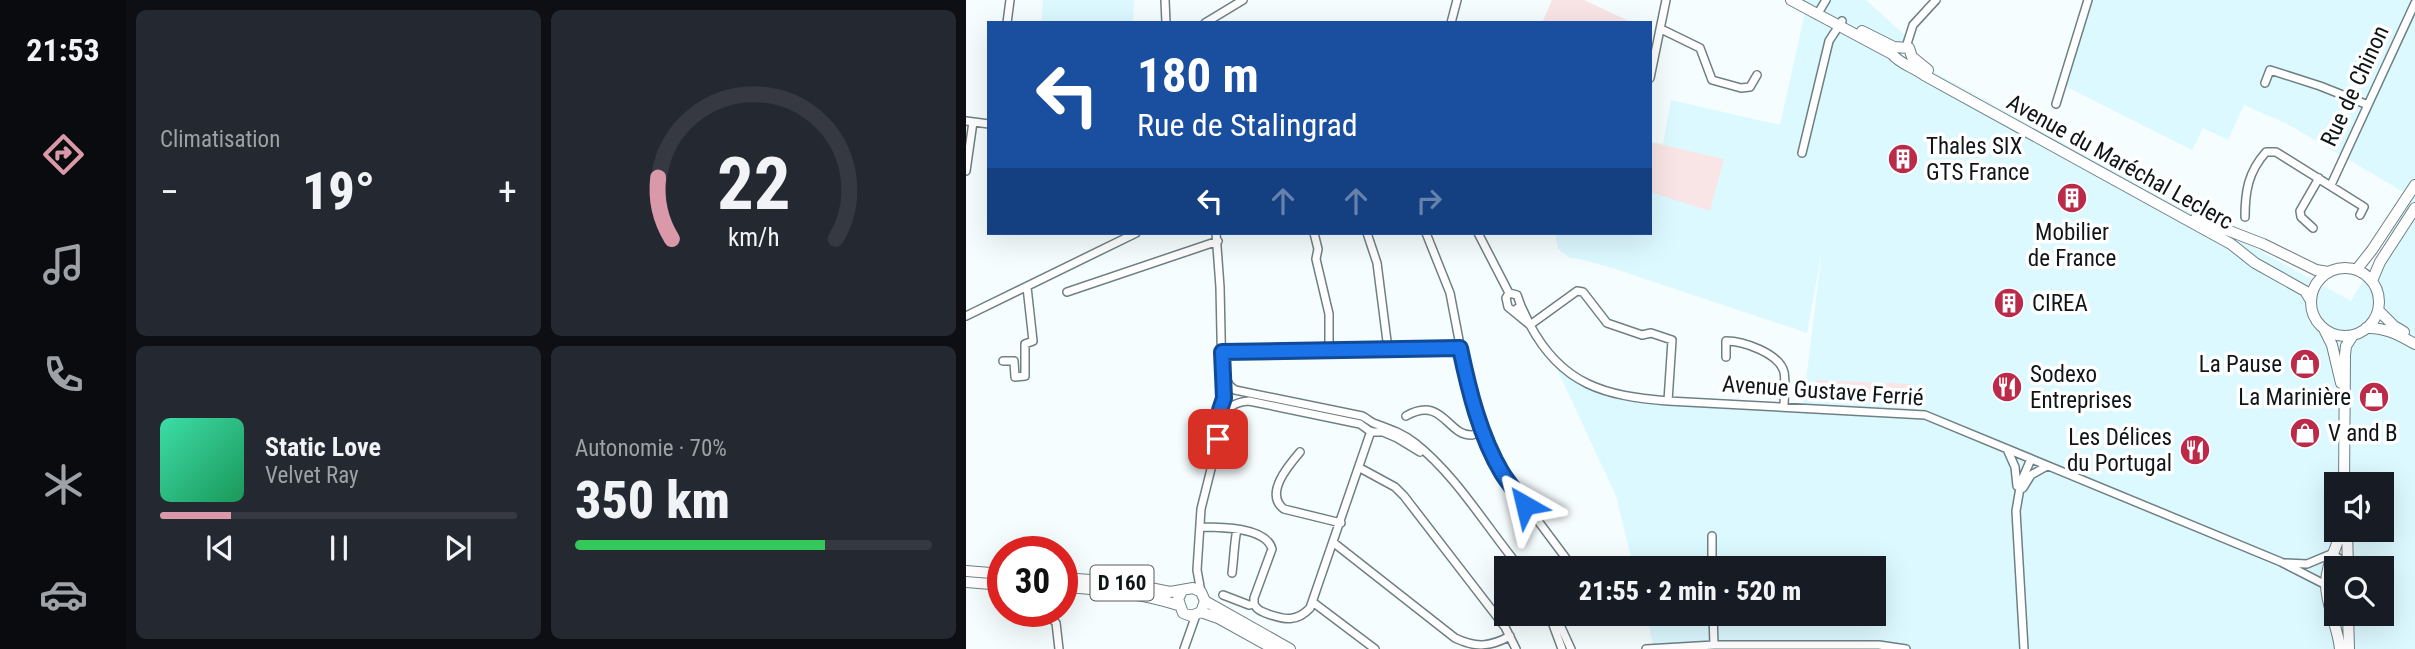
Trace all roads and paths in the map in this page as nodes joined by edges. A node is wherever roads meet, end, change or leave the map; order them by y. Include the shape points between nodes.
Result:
1 (1010, 0) edge
2 (1165, 0) edge
3 (1242, 0) edge
4 (1457, 0) edge
5 (1666, 0) edge
6 (1791, 0) edge
7 (1804, 0) edge
8 (1936, 0) edge
9 (2088, 0) edge
10 (2415, 3) edge
11 (1822, 8) edge
12 (1007, 21) edge
13 (1166, 21) edge
14 (1208, 21) edge
15 (1452, 21) edge
16 (1840, 23) junction
17 (1661, 29) junction
18 (1900, 50) junction
19 (1908, 60) junction
20 (1652, 69) edge
21 (1757, 75) dead end
22 (2264, 83) dead end
23 (2056, 104) dead end
24 (2368, 105) junction
25 (970, 121) edge
26 (1802, 153) dead end
27 (966, 171) edge
28 (2319, 178) junction
29 (2331, 185) junction
30 (2415, 185) edge
31 (2415, 208) edge
32 (2360, 215) dead end
33 (2245, 217) dead end
34 (2313, 228) dead end
35 (1132, 235) edge
36 (1216, 235) edge
37 (1314, 235) edge
38 (1368, 235) edge
39 (1427, 235) edge
40 (1479, 235) edge
41 (1218, 242) junction
42 (2357, 269) junction
43 (2328, 272) junction
44 (2372, 281) junction
45 (1027, 287) junction
46 (1068, 292) dead end
47 (1509, 293) junction
48 (2311, 301) junction
49 (1518, 308) junction
50 (2378, 310) junction
51 (966, 316) edge
52 (1530, 325) junction
53 (2323, 328) junction
54 (2367, 328) junction
55 (2353, 335) junction
56 (2415, 337) edge
57 (2415, 344) edge
58 (1460, 348) junction
59 (1388, 349) junction
60 (1329, 350) junction
61 (1222, 352) junction
62 (1726, 357) dead end
63 (1003, 361) dead end
64 (1223, 374) junction
65 (1235, 390) junction
66 (2344, 394) junction
67 (1224, 396) junction
68 (1668, 401) junction
69 (1235, 404) junction
70 (1784, 407) junction
71 (1406, 416) dead end
72 (1220, 422) junction
73 (1372, 430) junction
74 (1483, 431) junction
75 (2007, 449) junction
76 (1300, 452) dead end
77 (2031, 459) junction
78 (2047, 466) junction
79 (1360, 468) junction
80 (2344, 472) edge
81 (2018, 494) junction
82 (1341, 523) junction
83 (1201, 527) junction
84 (1237, 529) junction
85 (1712, 536) dead end
86 (1334, 542) junction
87 (2336, 542) edge
88 (2331, 554) junction
89 (1510, 556) edge
90 (1564, 556) edge
91 (1712, 556) edge
92 (2335, 556) edge
93 (2281, 562) junction
94 (1197, 570) junction
95 (966, 571) edge
96 (987, 573) edge
97 (1232, 573) dead end
98 (1078, 579) edge
99 (966, 582) edge
100 (2324, 583) edge
101 (987, 584) edge
102 (1078, 588) edge
103 (1185, 590) junction
104 (1223, 595) dead end
105 (1203, 596) junction
106 (1314, 603) junction
107 (1254, 604) junction
108 (1178, 605) junction
109 (1194, 614) junction
110 (1553, 626) edge
111 (1560, 626) edge
112 (1713, 626) edge
113 (2337, 626) edge
114 (2348, 626) edge
115 (1056, 627) edge
116 (1510, 636) junction
117 (1714, 645) junction
118 (1059, 649) edge
119 (1184, 649) edge
120 (1274, 649) edge
121 (1290, 649) edge
122 (1375, 649) edge
123 (1516, 649) edge
124 (1562, 649) edge
125 (1571, 649) edge
126 (1647, 649) edge
127 (1906, 649) edge
128 (2024, 649) edge
129 (2340, 649) edge
130 (2349, 649) edge

1 - 12 street
2 - 13 street
3 - 14 street
4 - 15 street
5 - 17 street
6 - 11 main road
7 - 11 main road
8 - 18 street via 1913,25
9 - 23 street
10 - 24 street, Rue de Chinon
11 - 16 main road
16 - 18 main road
16 - 26 street via 1829,41
17 - 20 street
17 - 21 street via 1700,48 1712,80 1741,88 1749,87
18 - 19 main road via 1912,52
18 - 19 main road via 1899,63
19 - 43 main road, Avenue du Maréchal Leclerc via 2205,223
19 - 48 main road, Avenue du Maréchal Leclerc via 2231,244 2305,291
22 - 24 street via 2270,70
24 - 29 street, Rue de Chinon
25 - 27 street
28 - 29 street
28 - 33 street via 2284,155 2266,152 2247,182
28 - 34 street via 2300,211
29 - 32 street via 2364,207
30 - 42 main road
31 - 44 main road
35 - 45 street
36 - 41 street
37 - 60 street via 1329,314
38 - 59 street via 1377,263
39 - 58 street via 1450,293
40 - 47 street
41 - 46 street
41 - 61 street
42 - 43 main road
42 - 44 main road
43 - 48 main road via 2313,290
44 - 50 main road
45 - 51 street
45 - 63 street via 1033,341 1025,344 1025,376 1015,377 1014,361
47 - 49 street, Avenue Gustave Ferrié via 1517,295
47 - 49 street via 1508,307
48 - 53 main road via 2316,321
49 - 52 street, Avenue Gustave Ferrié
50 - 54 main road
50 - 56 main road
52 - 68 street, Avenue Gustave Ferrié via 1549,354 1593,387 1630,398
52 - 68 street via 1577,290 1607,323 1672,340
53 - 55 main road via 2332,334
53 - 66 main road
54 - 55 main road
54 - 57 main road via 2394,332
55 - 66 main road via 2344,355
58 - 59 street
58 - 74 street
59 - 60 street
60 - 61 street
61 - 64 street
62 - 70 street via 1726,341 1741,341 1780,363
64 - 65 street
64 - 67 street
65 - 67 street
65 - 69 street via 1239,397
65 - 73 street via 1362,416
66 - 80 main road
67 - 69 street
67 - 72 street
68 - 70 street, Avenue Gustave Ferrié
69 - 72 street
69 - 73 street via 1249,401
70 - 75 street, Avenue Gustave Ferrié via 1913,412
71 - 74 street via 1431,410 1460,431 1471,435
72 - 83 street
73 - 79 street
73 - 89 street via 1395,430 1415,443
74 - 90 street via 1503,474
75 - 77 street, Avenue Gustave Ferrié
75 - 81 street
76 - 82 street via 1281,478 1277,504
77 - 78 street, Avenue Gustave Ferrié
77 - 81 street
78 - 81 street via 2031,475
78 - 93 street, Avenue Gustave Ferrié
79 - 82 street
79 - 116 street via 1404,496
81 - 128 street
82 - 86 street
83 - 84 street
83 - 94 street
84 - 97 street
84 - 107 street via 1267,538 1272,549
85 - 91 street
86 - 106 street
86 - 116 street via 1455,638 1471,646
87 - 88 main road
88 - 92 street
88 - 93 street, Avenue Gustave Ferrié via 2307,564
93 - 100 street, Avenue Gustave Ferrié
94 - 103 street
94 - 105 street
95 - 96 main road
98 - 103 main road, D 160 via 1170,592
99 - 101 main road
102 - 108 main road, D 160
103 - 105 main road
103 - 108 main road
104 - 107 street
105 - 109 main road
105 - 121 main road
106 - 107 street via 1305,614 1290,620 1258,610
106 - 122 street
108 - 109 main road
109 - 119 street
109 - 120 main road via 1218,618
110 - 124 street
111 - 125 street
112 - 117 street
113 - 129 main road
114 - 130 main road
115 - 118 street
116 - 123 street
117 - 126 street
117 - 127 street

